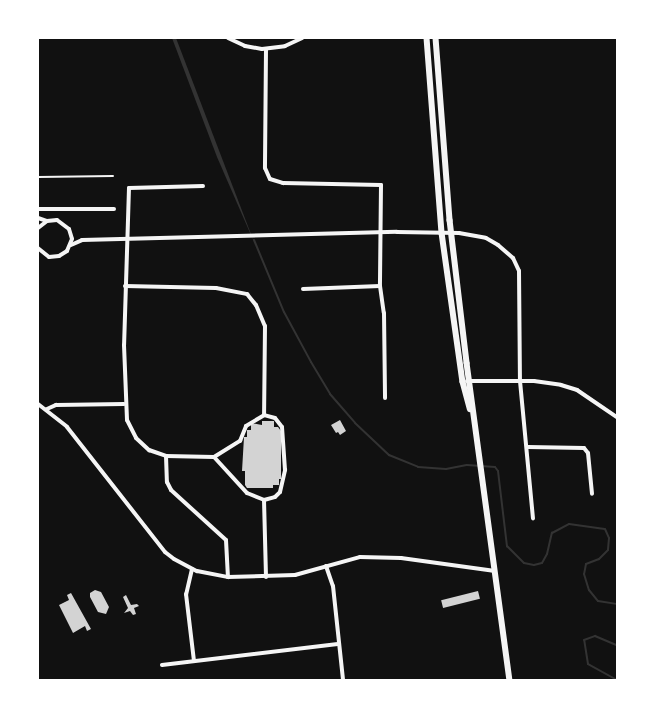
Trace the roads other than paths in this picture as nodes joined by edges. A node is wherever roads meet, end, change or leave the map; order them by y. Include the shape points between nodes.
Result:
1 (228, 38) edge
2 (302, 38) edge
3 (427, 38) edge
4 (436, 38) edge
5 (266, 49) junction
6 (113, 176) dead end
7 (38, 177) edge
8 (203, 186) dead end
9 (114, 209) dead end
10 (38, 210) edge
11 (38, 218) edge
12 (47, 221) junction
13 (38, 228) edge
14 (380, 233) junction
15 (442, 233) junction
16 (452, 233) junction
17 (71, 234) junction
18 (127, 239) junction
19 (82, 240) junction
20 (71, 245) junction
21 (38, 248) edge
22 (125, 286) junction
23 (380, 286) junction
24 (303, 289) dead end
25 (466, 381) junction
26 (520, 381) junction
27 (385, 398) dead end
28 (38, 404) edge
29 (124, 404) junction
30 (46, 409) junction
31 (264, 415) junction
32 (618, 418) edge
33 (528, 447) junction
34 (166, 456) junction
35 (214, 457) junction
36 (592, 494) dead end
37 (264, 500) junction
38 (533, 518) dead end
39 (326, 566) junction
40 (192, 568) junction
41 (494, 571) junction
42 (228, 577) junction
43 (266, 577) junction
44 (338, 644) junction
45 (194, 661) junction
46 (162, 665) dead end
47 (343, 680) edge
48 (510, 680) edge

1 - 5 street via 245,46
2 - 5 street via 285,46
3 - 15 main road
4 - 16 main road
5 - 14 street via 265,168 270,179 283,183 381,186
6 - 7 lane
8 - 18 street via 129,188
9 - 10 street
11 - 12 street
12 - 13 street
12 - 17 street via 62,222
14 - 15 street
14 - 18 street
14 - 23 street
15 - 16 street
15 - 25 main road
16 - 25 main road
16 - 26 street via 486,238 506,250 517,265 521,315
17 - 19 street
17 - 20 street
18 - 19 street
18 - 22 street
19 - 20 street
20 - 21 street via 63,254 54,257 44,255
22 - 29 street
22 - 31 street via 216,288 247,294 261,313 265,326
23 - 24 street
23 - 27 street via 384,313
25 - 26 street
25 - 41 main road via 477,438
26 - 32 street via 548,382 578,390
26 - 33 street
28 - 30 street
29 - 30 street via 56,405
29 - 34 street via 126,420 136,438 149,450
30 - 40 street via 67,427 165,552
31 - 35 street via 246,426 240,441
31 - 37 street via 275,418 282,427 285,470 280,492
33 - 36 street via 584,448 588,453
33 - 38 street
34 - 35 street
34 - 42 street via 167,482 171,490 226,540
35 - 37 street via 247,493
37 - 43 street
39 - 41 street via 374,557
39 - 43 street via 297,575
39 - 44 street via 332,586
40 - 42 street
40 - 45 street via 186,594
41 - 48 main road
42 - 43 street
44 - 45 street
44 - 47 street
45 - 46 street

